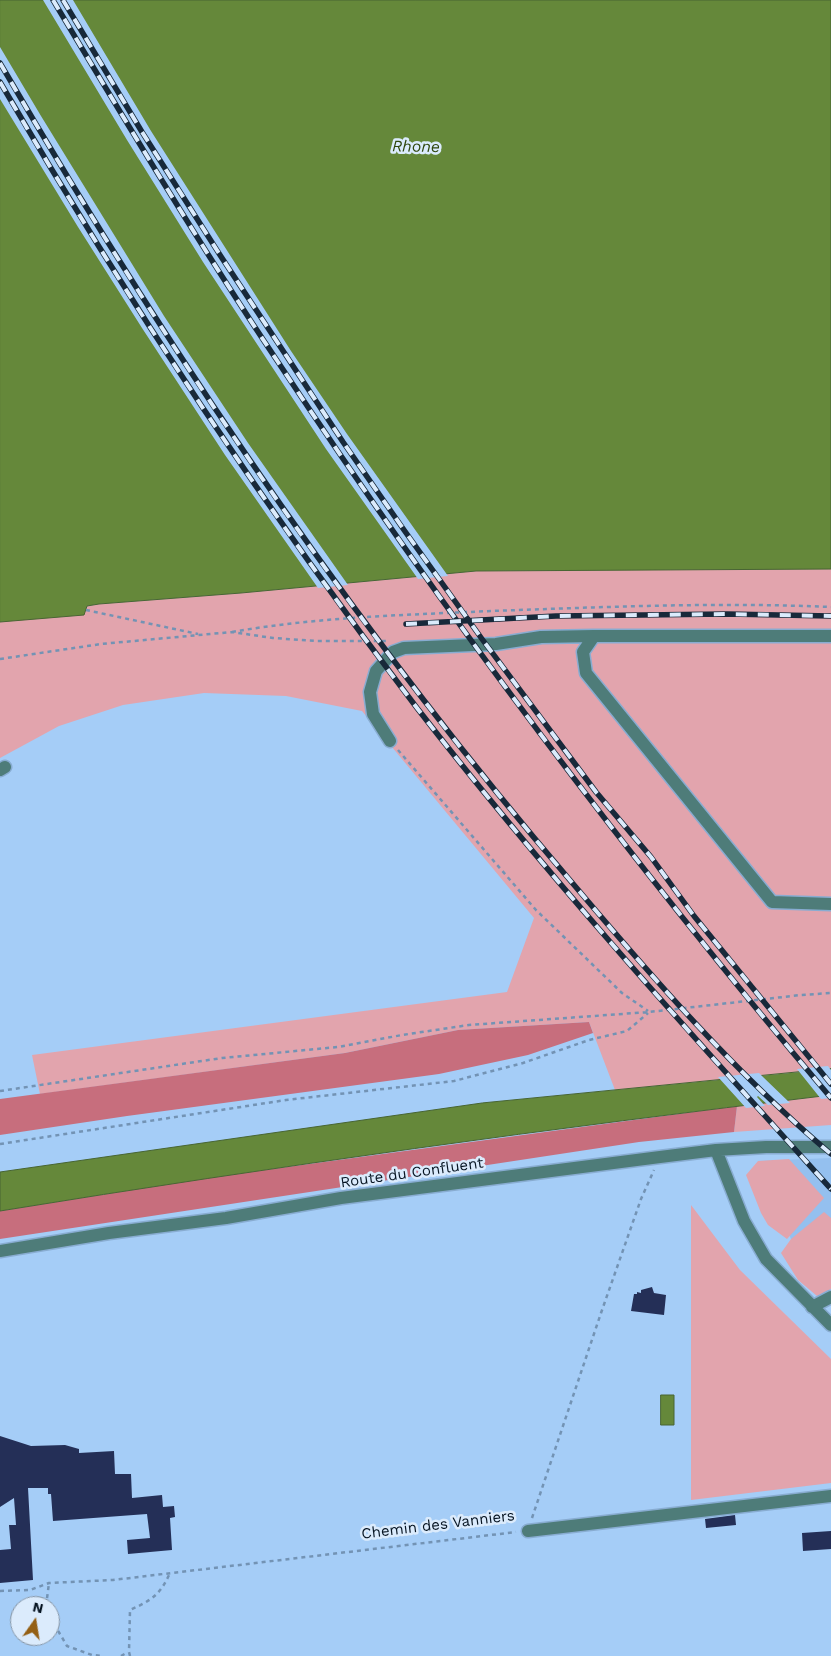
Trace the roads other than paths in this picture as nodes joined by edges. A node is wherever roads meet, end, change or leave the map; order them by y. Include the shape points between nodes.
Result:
1 (594, 636) junction
2 (831, 636) edge
3 (390, 741) road end
4 (831, 904) edge
5 (831, 1147) edge
6 (716, 1150) junction
7 (0, 1251) edge
8 (831, 1297) edge
9 (812, 1308) junction
10 (831, 1325) edge
11 (831, 1496) edge
12 (528, 1531) road end

1 - 2 street
1 - 3 street via 541,637 496,644 404,648 392,652 376,671 370,692 372,714
1 - 4 street via 583,652 586,673 772,902
5 - 6 street, Route du Confluent
6 - 7 street, Route du Confluent via 341,1198
6 - 9 street via 744,1221 766,1259
8 - 9 street
9 - 10 street
11 - 12 street, Chemin des Vanniers

